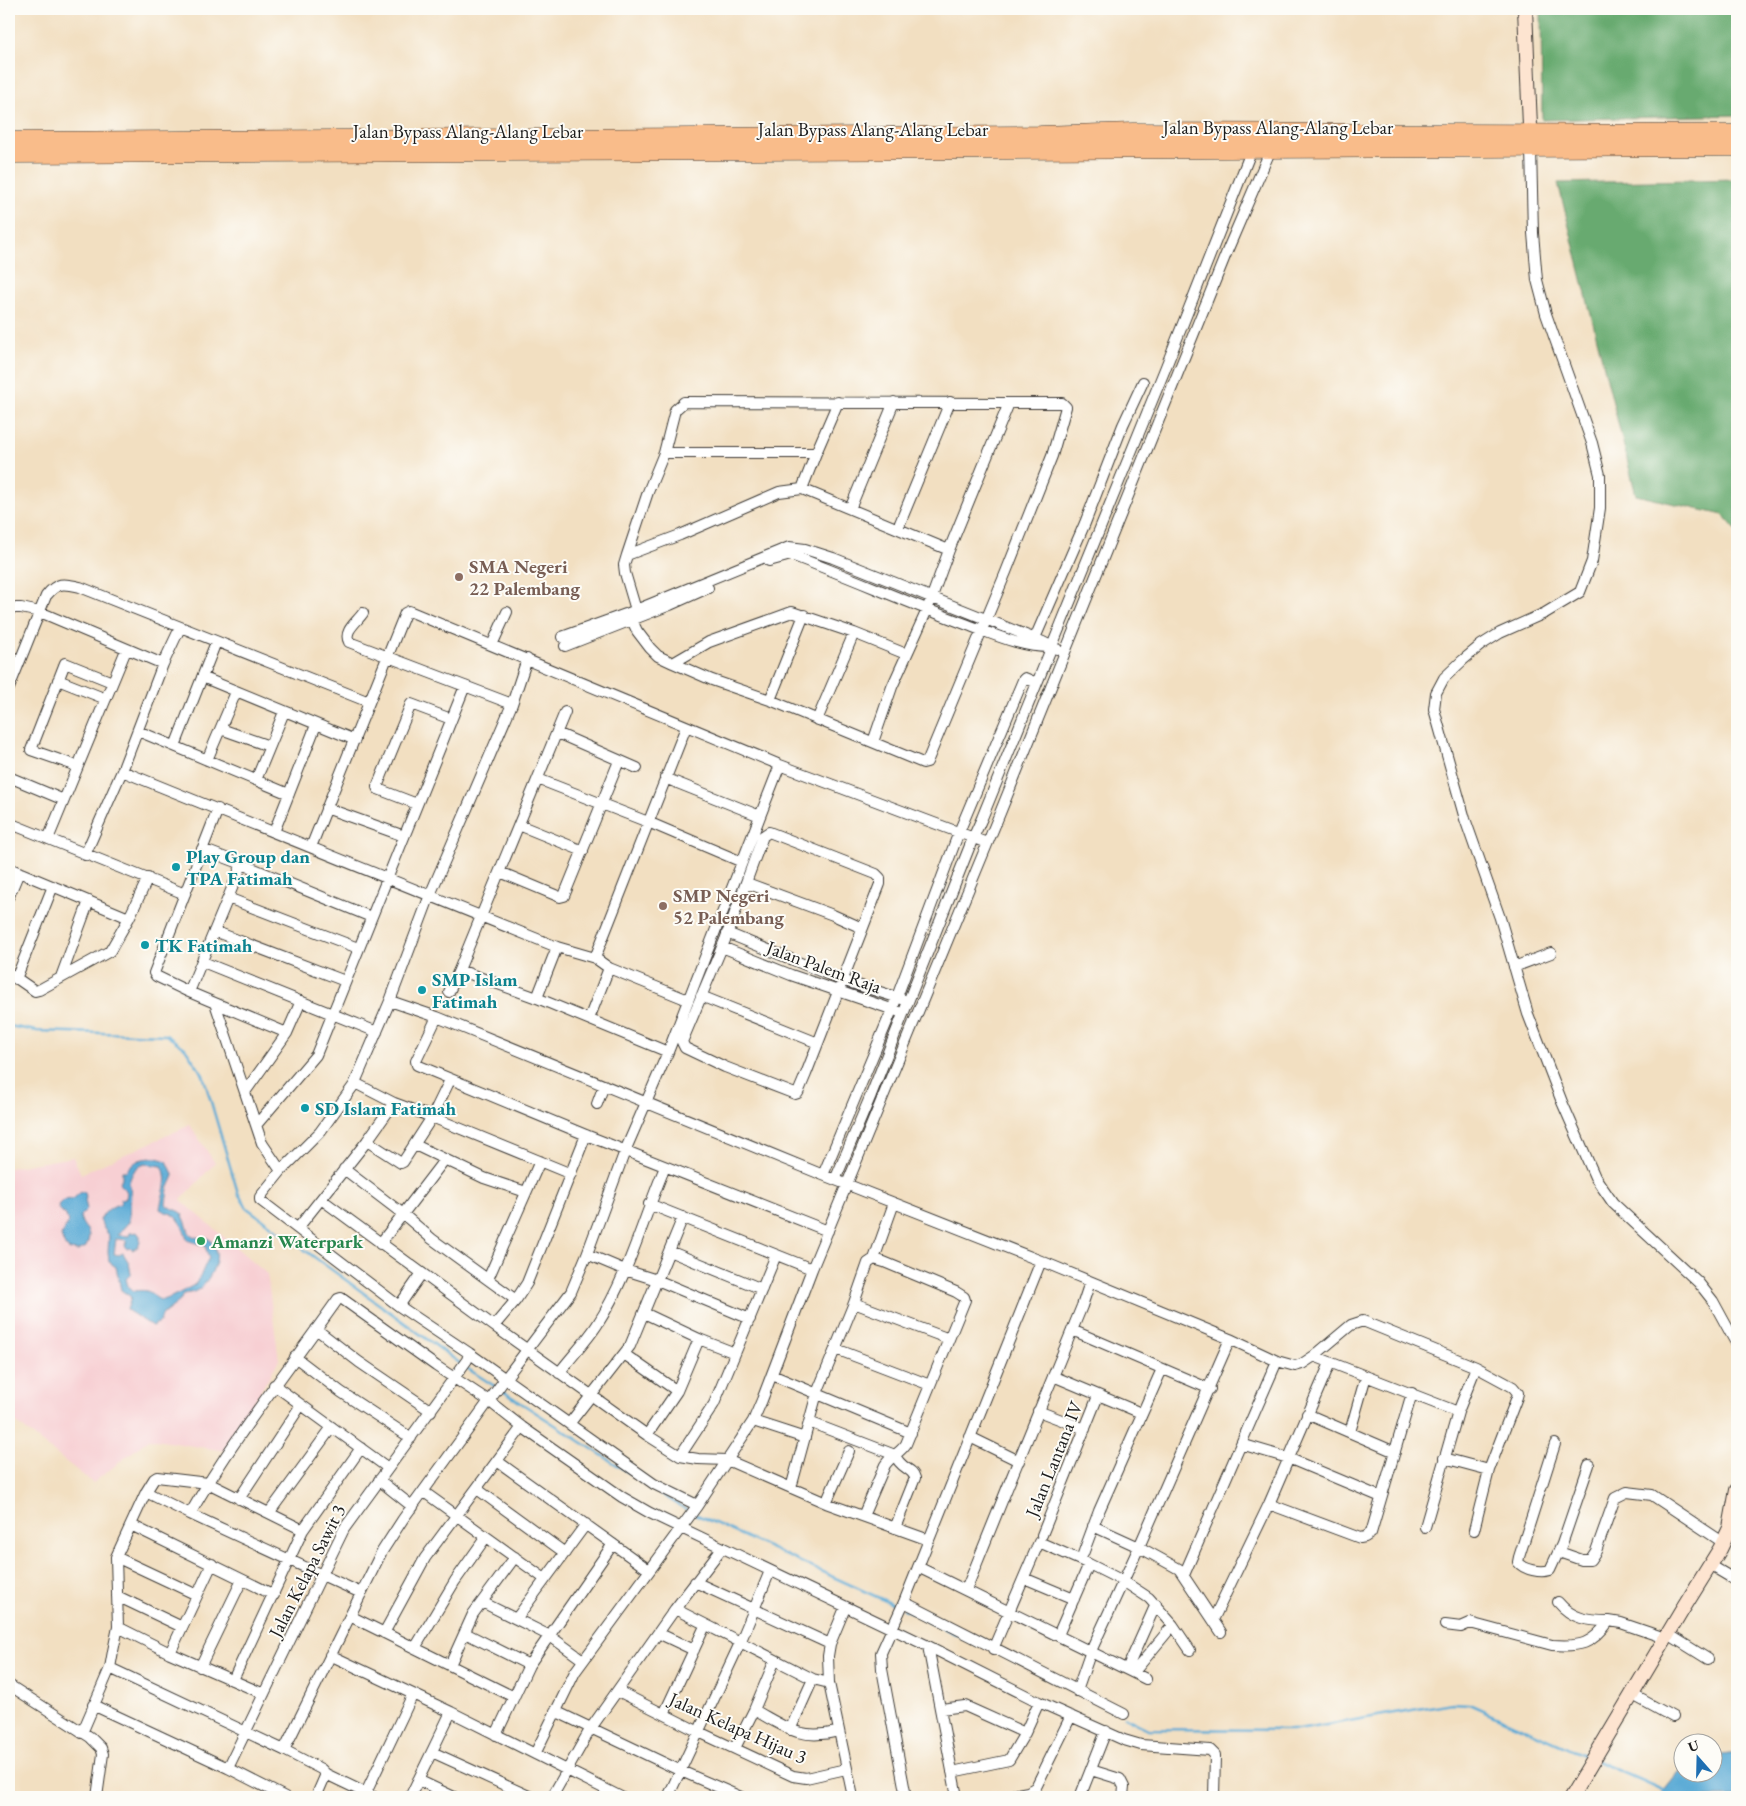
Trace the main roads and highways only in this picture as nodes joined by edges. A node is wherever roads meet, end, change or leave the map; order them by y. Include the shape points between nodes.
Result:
1 (1737, 134) edge
2 (1531, 136) junction
3 (9, 140) edge
4 (1674, 141) junction
5 (658, 144) junction
6 (1737, 147) edge
7 (9, 154) edge

1 - 4 highway, Jalan Bypass Alang-Alang Lebar
2 - 4 highway, Jalan Bypass Alang-Alang Lebar
2 - 5 highway, Jalan Bypass Alang-Alang Lebar via 1133,132
2 - 5 highway, Jalan Bypass Alang-Alang Lebar via 1271,149
3 - 5 highway, Jalan Bypass Alang-Alang Lebar
4 - 6 highway, Jalan Bypass Alang-Alang Lebar
5 - 7 highway, Jalan Bypass Alang-Alang Lebar

